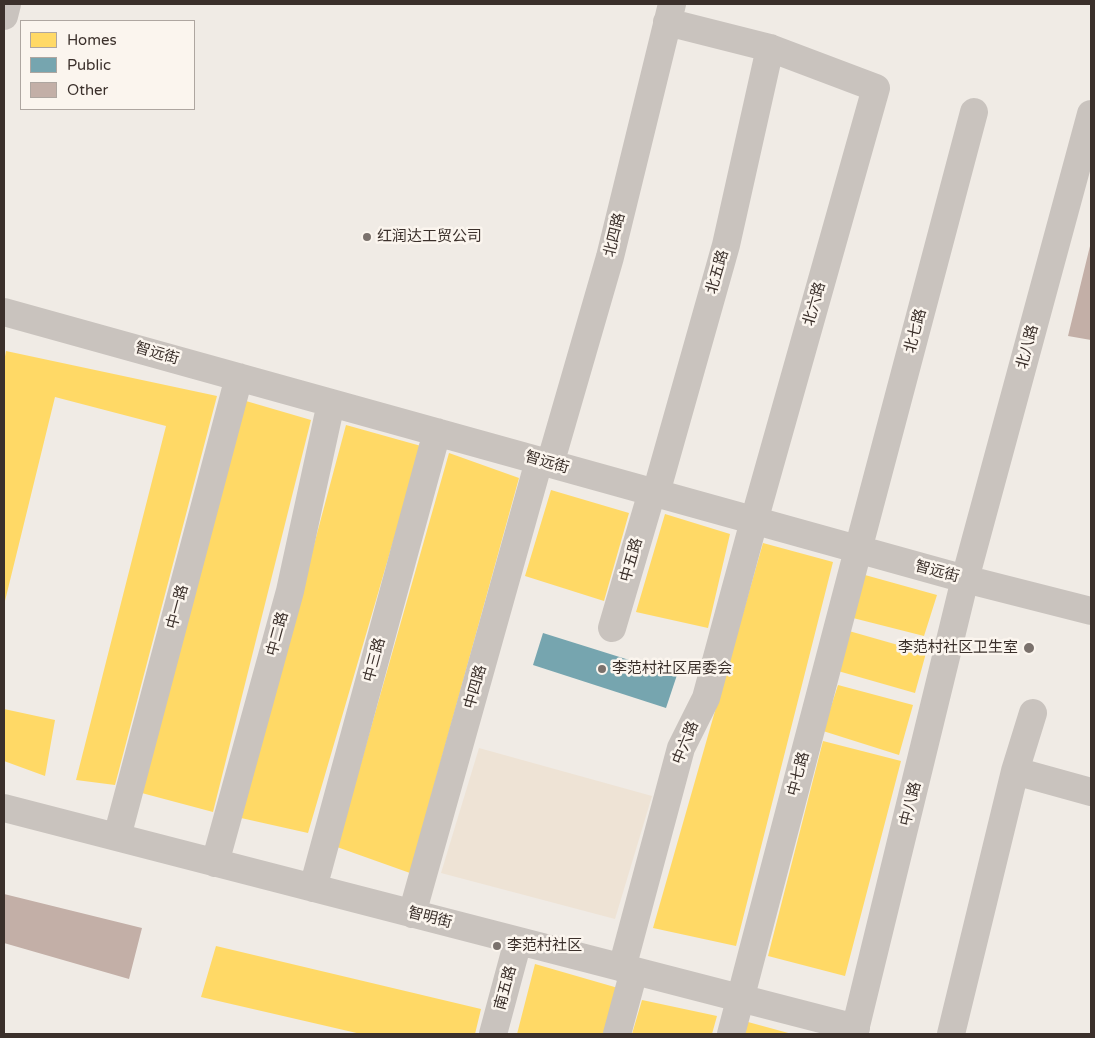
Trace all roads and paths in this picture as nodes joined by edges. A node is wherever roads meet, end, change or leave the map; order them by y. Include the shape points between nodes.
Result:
1 (7, 4) edge
2 (670, 13) edge
3 (4, 16) edge
4 (770, 48) junction
5 (974, 112) dead end
6 (1091, 114) edge
7 (4, 312) edge
8 (239, 377) junction
9 (331, 403) junction
10 (437, 432) junction
11 (544, 462) junction
12 (654, 493) junction
13 (754, 521) junction
14 (858, 550) junction
15 (965, 579) junction
16 (1091, 611) edge
17 (612, 628) dead end
18 (1033, 713) dead end
19 (1015, 771) junction
20 (1091, 792) edge
21 (4, 808) edge
22 (117, 837) junction
23 (215, 863) junction
24 (312, 888) junction
25 (412, 914) junction
26 (518, 941) junction
27 (628, 969) junction
28 (741, 998) junction
29 (855, 1031) edge
30 (493, 1034) edge
31 (618, 1034) edge
32 (731, 1034) edge
33 (951, 1034) edge

1 - 3 street
2 - 4 street
2 - 11 street, 北四路 via 610,257
4 - 12 street, 北五路 via 726,245
4 - 13 street, 北六路 via 876,88
5 - 14 street, 北七路
6 - 15 street, 北八路
7 - 8 street, 智远街
8 - 9 street, 智远街
8 - 22 street, 中一路
9 - 10 street, 智远街
9 - 23 street, 中二路 via 290,591
10 - 11 street, 智远街
10 - 24 street, 中三路
11 - 12 street, 智远街
11 - 25 street, 中四路
12 - 13 street, 智远街
12 - 17 street, 中五路
13 - 14 street, 智远街
13 - 27 street, 中六路 via 706,698 681,748
14 - 15 street, 智远街
14 - 28 street, 中七路
15 - 16 street, 智远街
15 - 29 street, 中八路
18 - 19 street
19 - 20 street
19 - 33 street
21 - 22 street, 智明街
22 - 23 street, 智明街
23 - 24 street, 智明街
24 - 25 street, 智明街
25 - 26 street, 智明街
26 - 27 street, 智明街
26 - 30 street, 南五路
27 - 28 street, 智明街
27 - 31 street, 中六路
28 - 29 street, 智明街
28 - 32 street, 中七路

